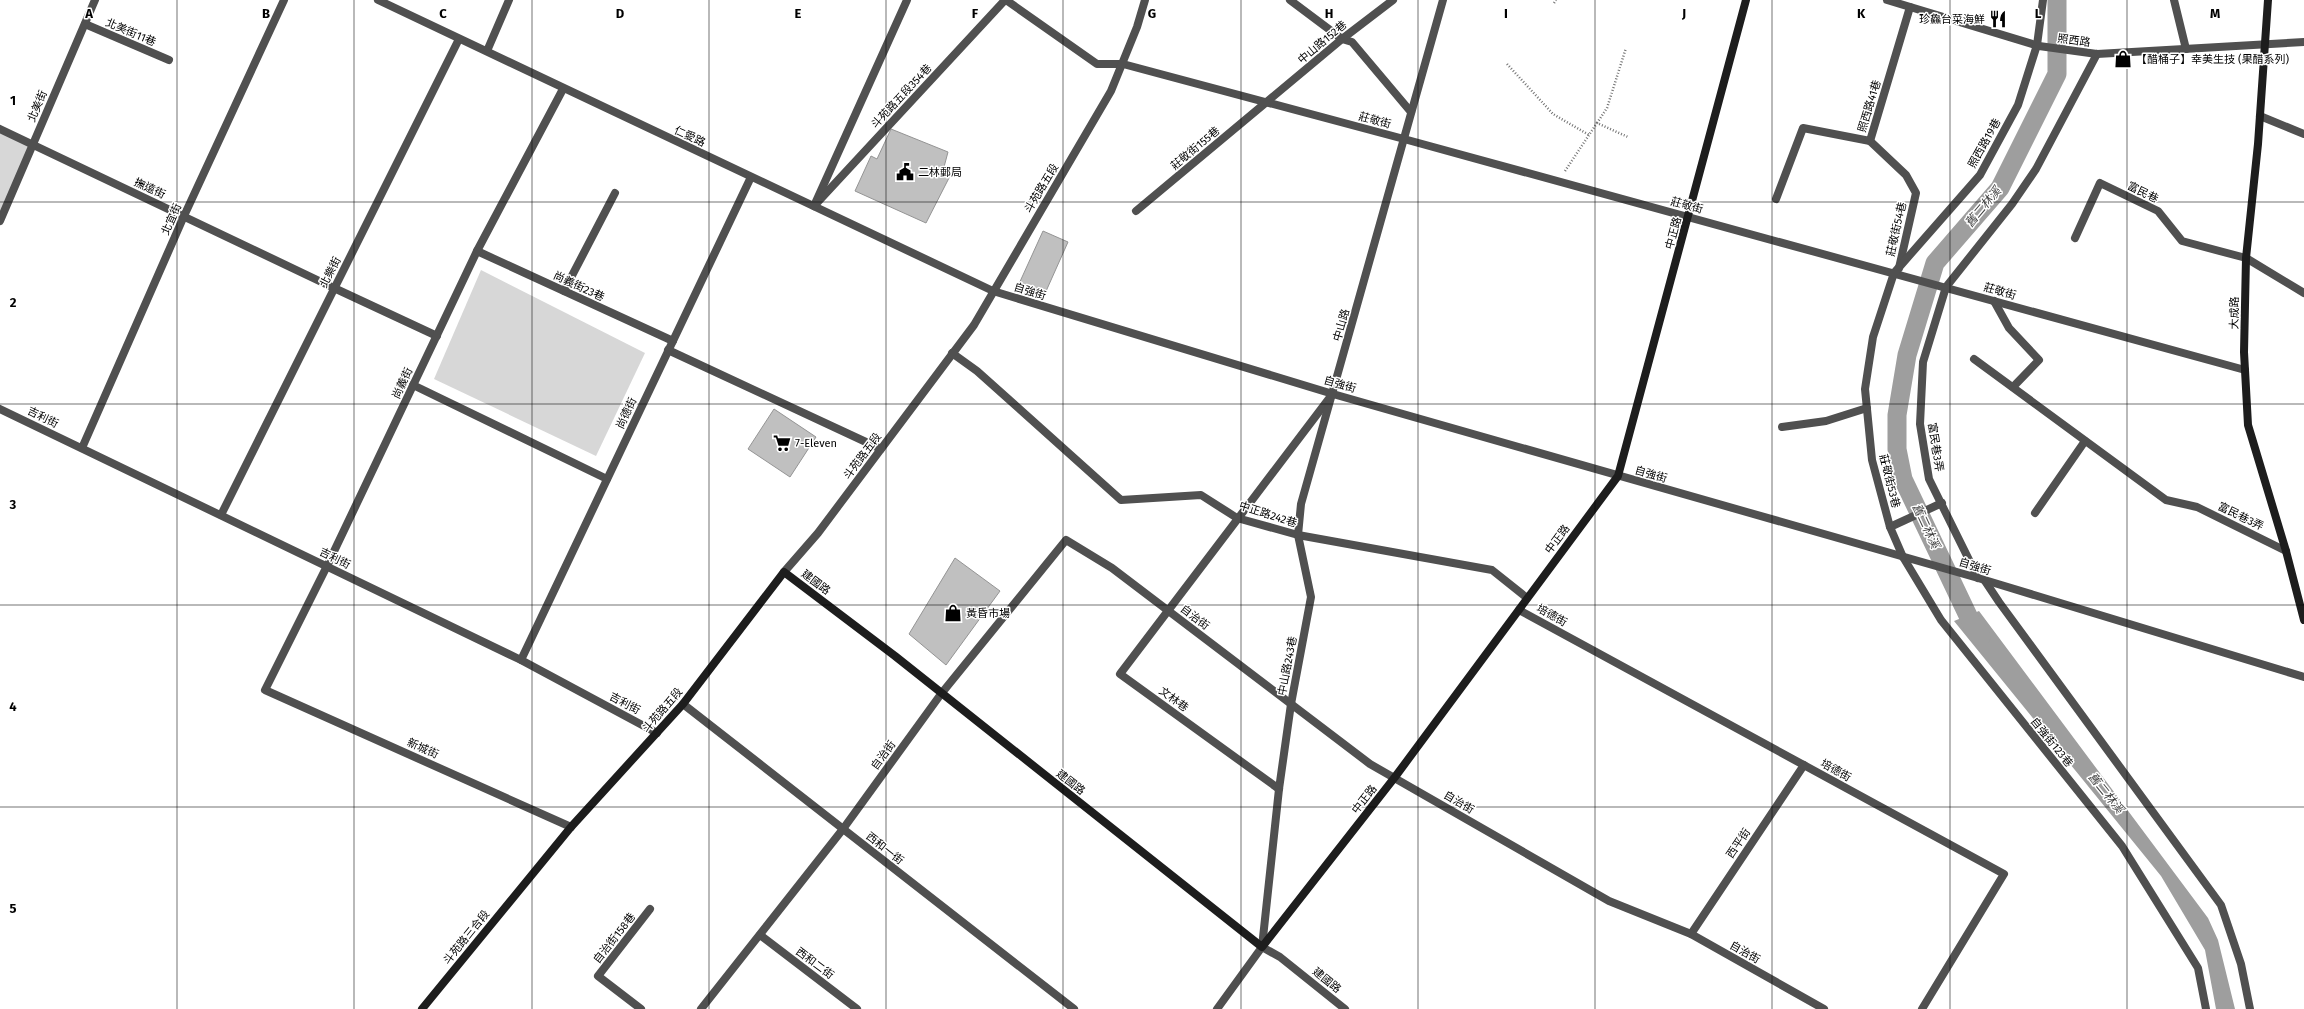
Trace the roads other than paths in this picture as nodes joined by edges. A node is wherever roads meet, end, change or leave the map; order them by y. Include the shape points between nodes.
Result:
1 (95, 0) edge
2 (284, 0) edge
3 (378, 0) edge
4 (509, 0) edge
5 (906, 0) edge
6 (1006, 0) edge
7 (1145, 0) edge
8 (1290, 0) edge
9 (1393, 0) edge
10 (1443, 0) edge
11 (1746, 0) edge
12 (1887, 0) edge
13 (2043, 0) edge
14 (2174, 0) edge
15 (2268, 0) edge
16 (1910, 7) junction
17 (85, 24) junction
18 (459, 38) junction
19 (1342, 39) junction
20 (2304, 42) edge
21 (2265, 44) junction
22 (2037, 45) junction
23 (2186, 49) junction
24 (486, 51) junction
25 (2097, 54) junction
26 (169, 60) dead end
27 (1122, 64) junction
28 (563, 89) junction
29 (1267, 102) junction
30 (1411, 112) junction
31 (2260, 116) junction
32 (0, 129) edge
33 (2304, 134) edge
34 (1404, 139) junction
35 (1870, 141) junction
36 (33, 144) junction
37 (751, 177) junction
38 (615, 193) dead end
39 (1776, 199) dead end
40 (814, 206) junction
41 (1136, 211) dead end
42 (184, 216) junction
43 (1689, 217) junction
44 (0, 222) edge
45 (2075, 238) dead end
46 (476, 250) junction
47 (2246, 258) junction
48 (1896, 271) junction
49 (1946, 287) junction
50 (334, 288) junction
51 (564, 291) junction
52 (993, 291) junction
53 (2304, 294) edge
54 (1994, 300) junction
55 (437, 336) junction
56 (673, 341) junction
57 (668, 350) junction
58 (952, 353) junction
59 (1974, 358) dead end
60 (2245, 370) junction
61 (413, 385) junction
62 (2013, 387) junction
63 (1333, 394) junction
64 (1867, 408) junction
65 (0, 409) edge
66 (1782, 427) dead end
67 (2085, 441) junction
68 (82, 448) junction
69 (881, 449) junction
70 (1618, 476) junction
71 (607, 479) junction
72 (1942, 503) junction
73 (2035, 513) dead end
74 (221, 515) junction
75 (1237, 518) junction
76 (1890, 527) junction
77 (1298, 535) junction
78 (2286, 551) junction
79 (1903, 557) junction
80 (327, 566) junction
81 (784, 572) junction
82 (1982, 579) junction
83 (1527, 598) junction
84 (1167, 610) junction
85 (1519, 610) junction
86 (2304, 620) edge
87 (521, 660) junction
88 (2304, 677) edge
89 (266, 690) joint
90 (941, 694) junction
91 (683, 704) junction
92 (1291, 704) junction
93 (657, 733) junction
94 (1804, 765) junction
95 (1396, 777) junction
96 (1279, 789) junction
97 (571, 827) junction
98 (843, 830) junction
99 (526, 879) joint
100 (650, 910) dead end
101 (1691, 934) junction
102 (760, 935) junction
103 (1262, 947) junction
104 (422, 1009) edge
105 (641, 1009) edge
106 (701, 1009) edge
107 (857, 1009) edge
108 (1074, 1009) edge
109 (1217, 1009) edge
110 (1345, 1009) edge
111 (1824, 1009) edge
112 (1922, 1009) edge
113 (2206, 1009) edge
114 (2250, 1009) edge

1 - 17 street, 北美街
2 - 42 street, 北宜街
3 - 18 street, 仁愛路
4 - 24 street
5 - 40 street
6 - 27 street, 斗苑路五段354巷 via 1097,64
6 - 40 street, 斗苑路五段354巷
7 - 27 street, 斗苑路五段
8 - 19 street
9 - 19 street, 中山路152巷
10 - 30 street, 中山路
11 - 43 main road, 中正路
12 - 16 street, 照西路
13 - 22 street, 照西路19巷
14 - 23 street
15 - 21 main road, 大成路
16 - 22 street, 照西路
16 - 35 street, 照西路41巷
17 - 26 street, 北美街11巷
17 - 36 street, 北美街
18 - 24 street, 仁愛路
18 - 50 street, 北樂街
19 - 29 street, 中山路152巷
19 - 30 street via 1352,42
20 - 21 street, 照西路
21 - 23 street, 照西路
21 - 31 main road, 大成路
22 - 25 street, 照西路
22 - 48 street, 照西路19巷 via 2018,105 1980,175
23 - 25 street, 照西路
24 - 28 street, 仁愛路
25 - 49 street via 2036,169 2012,204
27 - 29 street, 莊敬街
27 - 52 street, 斗苑路五段 via 1111,91
28 - 37 street, 仁愛路
28 - 46 street, 尚義街
29 - 34 street, 莊敬街
29 - 41 street, 莊敬街155巷
30 - 34 street, 中山路
31 - 33 street
31 - 47 main road, 大成路
32 - 36 street, 撫遠街
34 - 43 street, 莊敬街
34 - 63 street, 中山路
35 - 39 street, 照西路41巷 via 1803,128
35 - 48 street, 莊敬街54巷 via 1906,175 1916,193
36 - 42 street, 撫遠街
36 - 44 street, 北美街
37 - 40 street, 仁愛路
37 - 56 street, 尚德街
38 - 51 street
40 - 52 street, 仁愛路
42 - 50 street, 撫遠街
42 - 68 street, 北宜街
43 - 48 street, 莊敬街
43 - 70 main road, 中正路
45 - 47 street, 富民巷 via 2100,183 2158,211 2182,241
46 - 51 street, 尚義街23巷
46 - 55 street, 尚義街
47 - 53 street
47 - 60 main road, 大成路
48 - 49 street, 莊敬街
48 - 64 street, 莊敬街53巷 via 1873,337 1865,389
49 - 54 street, 莊敬街
49 - 72 street, 富民巷3弄 via 1924,362 1920,424 1929,479
50 - 55 street, 撫遠街
50 - 74 street, 北樂街
51 - 56 street, 尚義街23巷
52 - 58 street, 斗苑路五段 via 974,325
52 - 63 street, 自強街
54 - 60 street, 莊敬街
54 - 62 street via 2009,328 2039,360
55 - 61 street, 尚義街
56 - 57 street, 尚德街
57 - 69 street
57 - 71 street, 尚德街
58 - 69 street, 斗苑路五段
58 - 75 street, 中正路242巷 via 977,371 1121,500 1201,495
59 - 62 street, 富民巷3弄
60 - 78 main road, 大成路 via 2248,425
61 - 71 street
61 - 80 street, 尚義街
62 - 67 street, 富民巷3弄
63 - 70 street, 自強街
63 - 75 street, 中山路
63 - 77 street, 中山路243巷 via 1300,504
64 - 66 street via 1826,422
64 - 76 street, 莊敬街53巷 via 1872,460
65 - 68 street, 吉利街
67 - 73 street
67 - 78 street, 富民巷3弄 via 2166,500 2197,507
68 - 74 street, 吉利街
69 - 81 street, 斗苑路五段 via 818,533
70 - 79 street, 自強街
70 - 83 main road, 中正路
71 - 87 street, 尚德街
72 - 76 street
72 - 82 street, 富民巷3弄
74 - 80 street, 吉利街
75 - 77 street, 中正路242巷
75 - 84 street, 中山路
76 - 79 street, 莊敬街53巷
77 - 83 street, 中正路242巷 via 1492,570
77 - 92 street, 中山路243巷 via 1311,597
78 - 86 main road, 大成路
79 - 82 street, 自強街
79 - 113 street, 自強街123巷 via 1941,620 2122,846 2198,968
80 - 87 street, 吉利街
80 - 89 street, 尚義街
81 - 90 main road, 建國路
81 - 91 main road, 斗苑路五段
82 - 88 street, 自強街
82 - 114 street, 富民巷3弄 via 2221,904 2241,964
83 - 85 main road, 中正路
84 - 90 street, 自治街 via 1112,568 1066,540
84 - 92 street, 自治街
84 - 96 street, 文林巷 via 1120,674
85 - 94 street, 培德街
85 - 95 main road, 中正路
87 - 93 street, 吉利街
89 - 97 street, 新城街
90 - 98 street, 自治街
90 - 103 main road, 建國路
91 - 93 main road, 斗苑路五段
91 - 98 street, 西和一街
92 - 95 street, 自治街 via 1370,764
92 - 96 street, 中山路243巷
93 - 97 main road, 斗苑路五段
94 - 101 street, 西平街
94 - 112 street, 培德街 via 2004,874
95 - 101 street, 自治街 via 1609,901
95 - 103 main road, 中正路
96 - 103 street, 中山路243巷
97 - 99 main road, 斗苑路五段
98 - 102 street, 自治街
98 - 108 street, 西和一街
99 - 104 main road, 斗苑路三合段
100 - 105 street, 自治街158巷 via 598,976
101 - 111 street, 自治街
102 - 106 street, 自治街
102 - 107 street, 西和二街
103 - 109 street, 中正路
103 - 110 street, 建國路 via 1280,956

